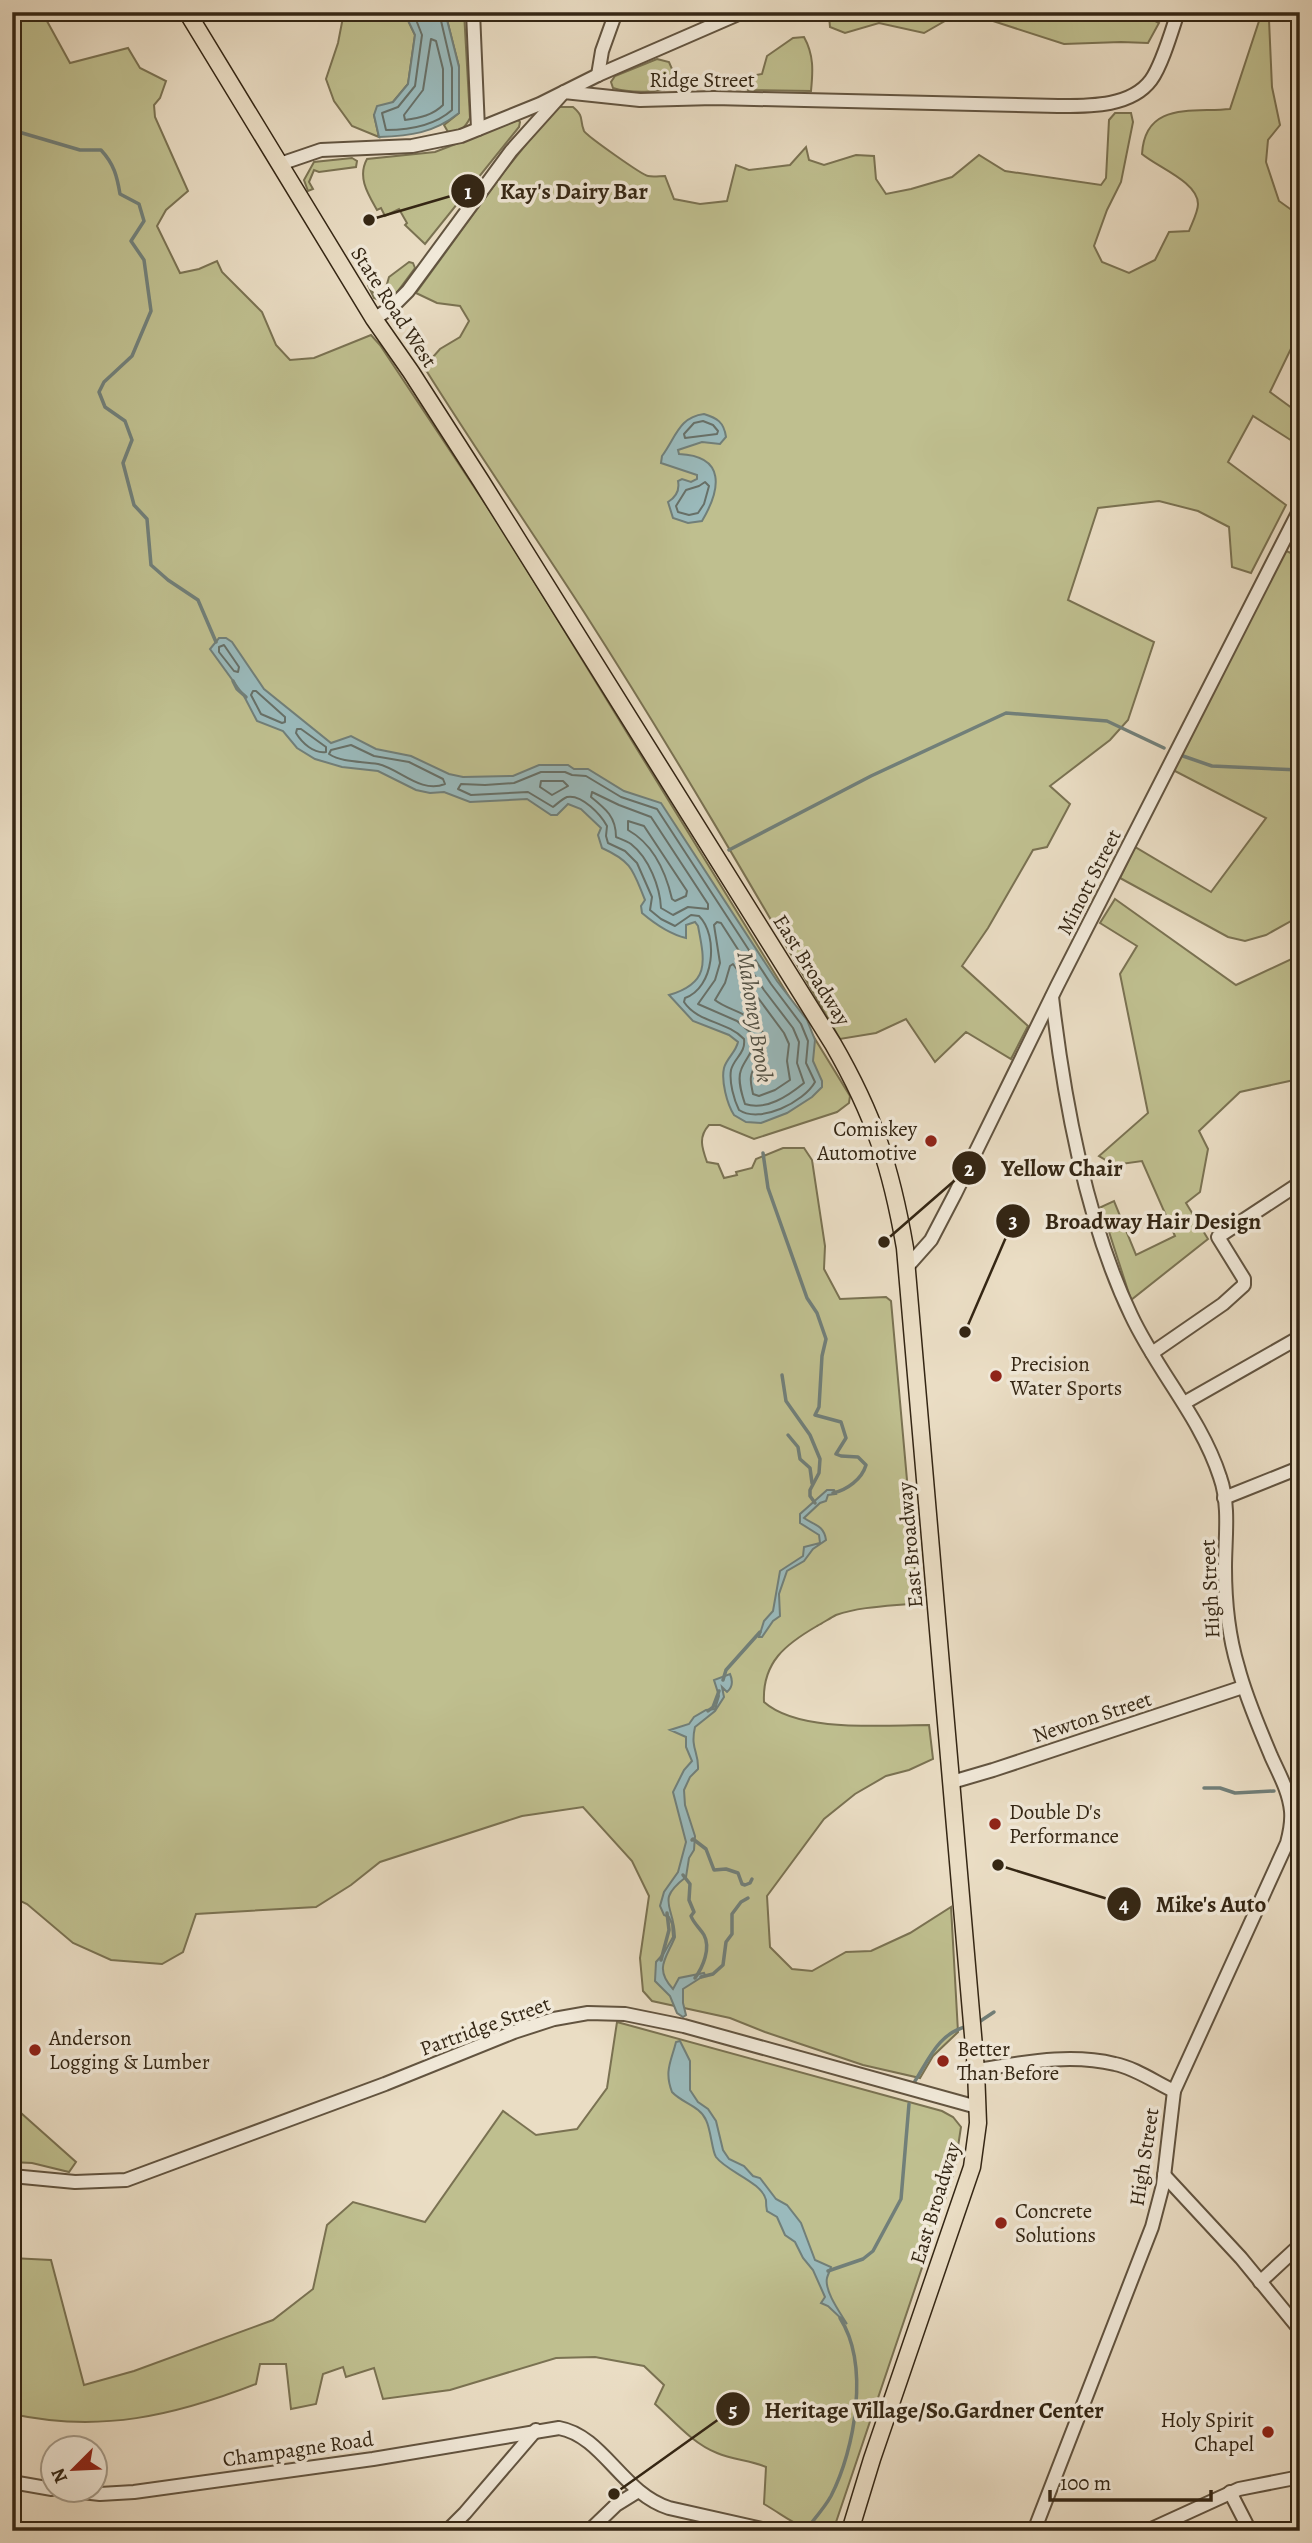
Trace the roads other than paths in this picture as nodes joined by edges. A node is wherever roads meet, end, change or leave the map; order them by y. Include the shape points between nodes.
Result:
1 (187, 12) edge
2 (473, 12) edge
3 (616, 12) edge
4 (743, 12) edge
5 (1178, 12) edge
6 (598, 75) junction
7 (564, 92) junction
8 (478, 129) junction
9 (280, 164) junction
10 (374, 319) junction
11 (1300, 509) edge
12 (570, 623) joint
13 (1052, 997) junction
14 (1300, 1183) edge
15 (907, 1268) junction
16 (1300, 1337) edge
17 (1152, 1353) junction
18 (1184, 1403) junction
19 (1300, 1482) edge
20 (1224, 1498) junction
21 (1244, 1687) junction
22 (952, 1782) junction
23 (976, 2070) junction
24 (1174, 2091) junction
25 (977, 2107) junction
26 (1164, 2175) junction
27 (12, 2176) edge
28 (1300, 2245) edge
29 (1260, 2281) junction
30 (1300, 2330) edge
31 (536, 2430) junction
32 (1300, 2477) edge
33 (12, 2482) edge
34 (38, 2487) edge
35 (637, 2492) junction
36 (1230, 2492) junction
37 (108, 2494) edge
38 (447, 2531) edge
39 (589, 2531) edge
40 (771, 2531) edge
41 (850, 2531) edge
42 (1034, 2531) edge
43 (1147, 2531) edge
44 (1250, 2531) edge

1 - 9 main road, State Road West
2 - 8 street
3 - 6 street
4 - 6 street
5 - 7 street, Ridge Street via 1152,79 1136,94 1106,103 640,100
6 - 7 street
7 - 8 street
7 - 10 street via 511,150 408,291
8 - 9 street via 412,146 321,150
9 - 10 main road, State Road West
10 - 12 main road, State Road West
11 - 13 street, Minott Street
12 - 15 main road, East Broadway via 856,1086 885,1154
13 - 15 street, Minott Street via 931,1240
13 - 17 street, High Street via 1067,1097 1097,1224 1125,1302
14 - 17 street via 1218,1237 1244,1286
15 - 22 main road, East Broadway
16 - 18 street
17 - 18 street, High Street
18 - 20 street, High Street via 1213,1457
19 - 20 street via 1294,1469
20 - 21 street, High Street via 1226,1612
21 - 22 street, Newton Street
21 - 24 street, High Street via 1285,1788 1291,1825 1287,1843
22 - 23 main road, East Broadway
23 - 24 street via 1074,2058 1118,2064
23 - 25 main road, East Broadway
24 - 26 street, High Street
25 - 27 street, Partridge Street via 684,2026 625,2014 588,2013 514,2032 127,2180 75,2182
25 - 41 main road, East Broadway via 972,2167
26 - 29 street
26 - 42 street, High Street via 1152,2227
28 - 29 street
29 - 30 street
31 - 35 street, Champagne Road via 564,2429 584,2438
31 - 37 street, Champagne Road via 373,2459
31 - 38 street
32 - 36 street
33 - 34 street
35 - 39 street
35 - 40 street, Champagne Road via 669,2508
36 - 43 street
36 - 44 street

